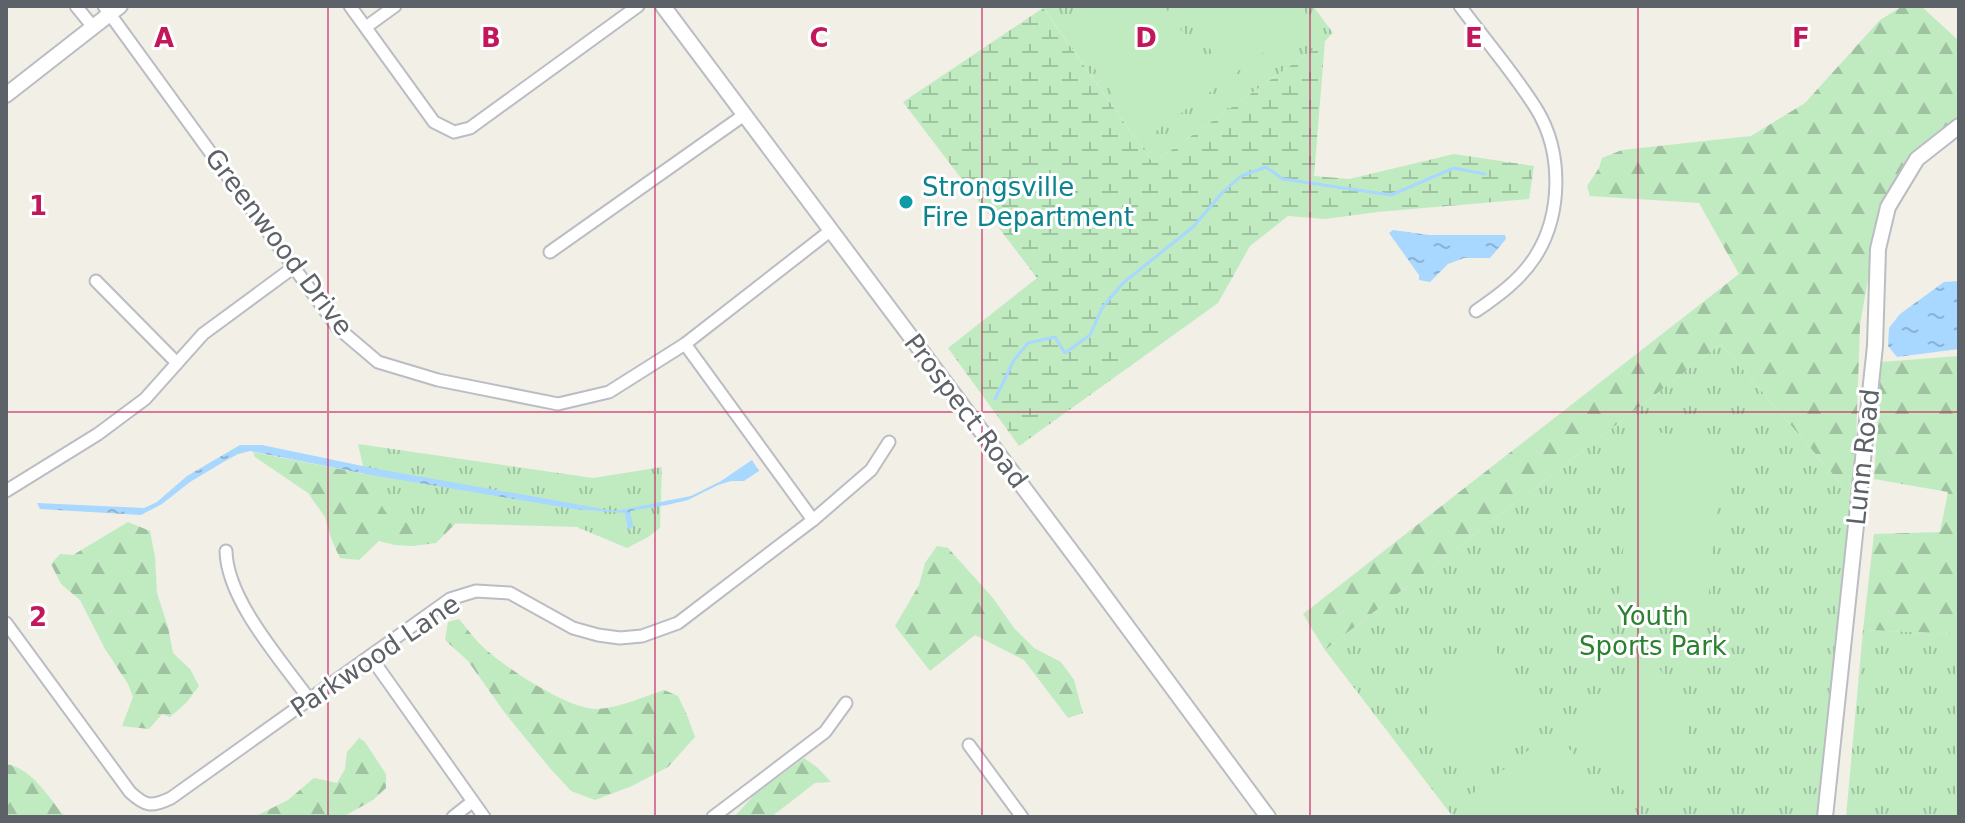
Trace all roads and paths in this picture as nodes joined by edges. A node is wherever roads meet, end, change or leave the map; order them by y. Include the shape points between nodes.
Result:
1 (76, 6) edge
2 (350, 6) edge
3 (395, 6) edge
4 (638, 6) edge
5 (663, 6) edge
6 (1460, 6) edge
7 (112, 8) edge
8 (93, 27) junction
9 (366, 27) junction
10 (6, 95) edge
11 (744, 115) junction
12 (1959, 126) edge
13 (830, 231) junction
14 (550, 252) dead end
15 (294, 267) junction
16 (96, 281) dead end
17 (1476, 311) dead end
18 (685, 344) junction
19 (177, 363) junction
20 (889, 442) dead end
21 (6, 491) edge
22 (813, 520) junction
23 (226, 551) dead end
24 (6, 623) edge
25 (370, 656) junction
26 (309, 699) junction
27 (846, 703) dead end
28 (969, 745) dead end
29 (472, 802) junction
30 (453, 817) edge
31 (484, 817) edge
32 (713, 817) edge
33 (1022, 817) edge
34 (1268, 817) edge
35 (1825, 817) edge

1 - 8 street
2 - 9 street
3 - 9 street
4 - 9 street via 470,128 454,132 434,122
5 - 11 street, Prospect Road
6 - 17 street via 1537,110 1550,145 1556,186 1548,231 1533,259
7 - 8 street
7 - 15 street, Greenwood Drive
8 - 10 street
11 - 13 street, Prospect Road
11 - 14 street
12 - 35 street, Lunn Road via 1917,159 1888,207 1878,249 1875,346
13 - 18 street, Greenwood Drive
13 - 34 street, Prospect Road
15 - 18 street, Greenwood Drive via 338,328 378,362 558,404 609,392
15 - 19 street via 203,334
16 - 19 street
18 - 22 street
19 - 21 street via 145,399
20 - 22 street, Parkwood Lane via 871,470
22 - 25 street, Parkwood Lane via 678,623 642,636 598,635 573,628 510,593 476,591 450,599
23 - 26 street via 226,564 249,618
24 - 26 street, Parkwood Lane via 130,792 148,804 171,798
25 - 26 street, Parkwood Lane
25 - 29 street
27 - 32 street via 825,732
28 - 33 street
29 - 30 street
29 - 31 street

